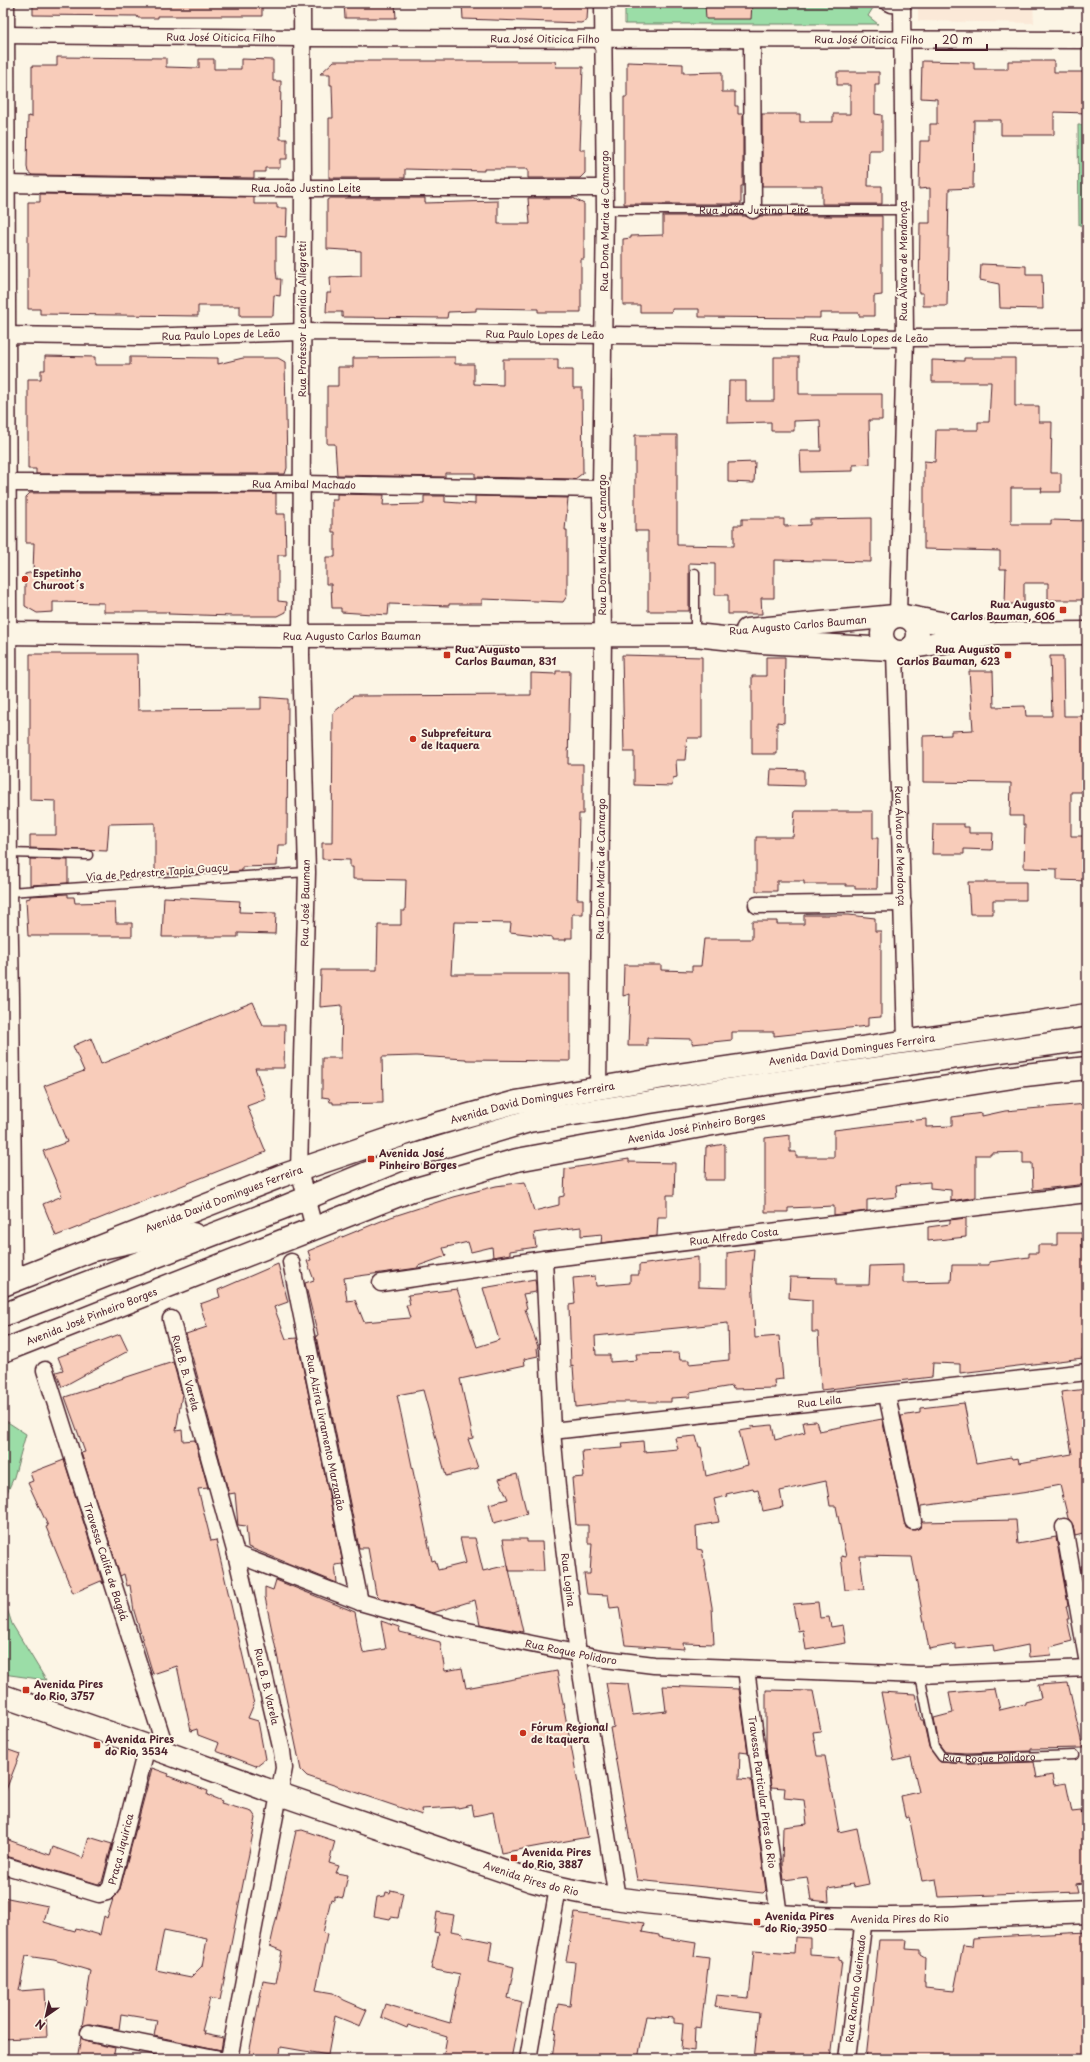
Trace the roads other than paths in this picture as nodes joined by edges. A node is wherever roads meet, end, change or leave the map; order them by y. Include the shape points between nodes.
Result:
1 (6, 3) edge
2 (302, 3) edge
3 (603, 3) edge
4 (881, 3) edge
5 (902, 6) edge
6 (4, 35) edge
7 (301, 38) junction
8 (603, 39) junction
9 (752, 40) junction
10 (902, 40) junction
11 (1087, 40) edge
12 (6, 184) junction
13 (303, 187) junction
14 (605, 188) junction
15 (605, 210) junction
16 (753, 210) junction
17 (903, 210) junction
18 (302, 332) junction
19 (5, 335) edge
20 (604, 335) junction
21 (905, 337) junction
22 (1087, 337) edge
23 (8, 483) junction
24 (302, 484) junction
25 (601, 489) junction
26 (5, 560) edge
27 (695, 573) dead end
28 (899, 616) junction
29 (5, 633) edge
30 (1087, 633) edge
31 (997, 634) junction
32 (603, 635) junction
33 (698, 635) junction
34 (301, 636) junction
35 (899, 649) junction
36 (8, 853) junction
37 (88, 855) dead end
38 (307, 872) junction
39 (8, 892) junction
40 (903, 903) junction
41 (758, 905) dead end
42 (7, 1010) edge
43 (1087, 1015) edge
44 (1087, 1039) edge
45 (906, 1040) junction
46 (1087, 1068) edge
47 (598, 1088) junction
48 (298, 1170) junction
49 (1087, 1194) edge
50 (305, 1199) junction
51 (314, 1228) junction
52 (220, 1231) junction
53 (92, 1250) junction
54 (544, 1259) junction
55 (291, 1262) dead end
56 (8, 1283) edge
57 (381, 1283) dead end
58 (3, 1315) edge
59 (171, 1320) dead end
60 (3, 1351) edge
61 (45, 1370) dead end
62 (1087, 1372) edge
63 (887, 1395) junction
64 (552, 1431) junction
65 (913, 1521) dead end
66 (1064, 1527) dead end
67 (236, 1554) junction
68 (360, 1602) junction
69 (578, 1654) junction
70 (1087, 1658) edge
71 (1087, 1668) edge
72 (746, 1669) junction
73 (920, 1675) junction
74 (3, 1696) edge
75 (147, 1746) junction
76 (167, 1753) junction
77 (1074, 1755) dead end
78 (280, 1794) junction
79 (3, 1865) edge
80 (558, 1888) junction
81 (617, 1898) junction
82 (1087, 1912) edge
83 (779, 1916) junction
84 (864, 1918) junction
85 (89, 2033) dead end
86 (220, 2059) edge
87 (229, 2059) edge
88 (528, 2059) edge
89 (846, 2059) edge

1 - 6 street
2 - 7 street, Rua Professor Leonídio Allegretti
3 - 8 street, Rua Dona Maria de Camargo
4 - 5 lane via 891,8
5 - 10 street, Rua Álvaro de Mendonça
6 - 7 street, Rua José Oiticica Filho
6 - 12 street
7 - 8 street, Rua José Oiticica Filho
7 - 13 street, Rua Professor Leonídio Allegretti
8 - 9 street, Rua José Oiticica Filho
8 - 14 street, Rua Dona Maria de Camargo
9 - 10 street, Rua José Oiticica Filho
9 - 16 street
10 - 11 street, Rua José Oiticica Filho
10 - 17 street, Rua Álvaro de Mendonça
12 - 13 street, Rua João Justino Leite
12 - 19 street
13 - 14 street, Rua João Justino Leite
13 - 18 street, Rua Professor Leonídio Allegretti
14 - 15 street, Rua Dona Maria de Camargo
15 - 16 lane, Rua João Justino Leite
15 - 20 street, Rua Dona Maria de Camargo
16 - 17 lane, Rua João Justino Leite
17 - 21 street, Rua Álvaro de Mendonça
18 - 19 street, Rua Paulo Lopes de Leão via 140,337
18 - 20 street, Rua Paulo Lopes de Leão
18 - 24 street, Rua Professor Leonídio Allegretti
19 - 23 street
20 - 21 street, Rua Paulo Lopes de Leão
20 - 25 street, Rua Dona Maria de Camargo
21 - 22 street, Rua Paulo Lopes de Leão
21 - 28 street, Rua Álvaro de Mendonça
23 - 24 street, Rua Amibal Machado
23 - 26 street
24 - 25 street, Rua Amibal Machado
24 - 34 street, Rua Professor Leonídio Allegretti
25 - 32 street, Rua Dona Maria de Camargo
26 - 29 street
27 - 33 lane
28 - 31 main road, Rua Augusto Carlos Bauman
28 - 33 main road, Rua Augusto Carlos Bauman
28 - 35 main road via 885,622 882,628 882,639
28 - 35 main road via 914,622 917,638
29 - 34 main road, Rua Augusto Carlos Bauman
29 - 36 street
30 - 31 main road, Rua Augusto Carlos Bauman
31 - 35 main road, Rua Augusto Carlos Bauman
32 - 33 main road, Rua Augusto Carlos Bauman
32 - 34 main road, Rua Augusto Carlos Bauman
32 - 47 street, Rua Dona Maria de Camargo
33 - 35 main road, Rua Augusto Carlos Bauman via 761,642
34 - 38 street, Rua José Bauman
35 - 40 street, Rua Álvaro de Mendonça
36 - 37 lane
36 - 39 street
38 - 39 lane, Via de Pedrestre Tapia Guaçu
38 - 48 street, Rua José Bauman
39 - 42 street
40 - 41 street
40 - 45 street, Rua Álvaro de Mendonça
42 - 56 street
43 - 45 main road, Avenida David Domingues Ferreira
44 - 50 main road via 765,1084 529,1121 402,1159
45 - 47 main road, Avenida David Domingues Ferreira
46 - 51 main road, Avenida José Pinheiro Borges via 718,1123 517,1160 409,1191
47 - 48 main road, Avenida David Domingues Ferreira via 516,1102 422,1128
48 - 50 street
48 - 53 main road, Avenida David Domingues Ferreira
49 - 54 street, Rua Alfredo Costa
50 - 51 street
50 - 52 main road
51 - 60 main road, Avenida José Pinheiro Borges
52 - 53 main road via 148,1238
52 - 58 main road
53 - 56 main road, Avenida David Domingues Ferreira
54 - 57 street, Rua Alfredo Costa
54 - 64 street, Rua Logina
55 - 68 street, Rua Alzira Livramento Marzagão
59 - 67 street, Rua B. B. Varela
61 - 76 street, Travessa Califa de Bagdá
62 - 63 street, Rua Leila
63 - 64 street, Rua Leila
63 - 65 street
64 - 69 street, Rua Logina
66 - 70 street
67 - 68 street, Rua Roque Polidoro
67 - 78 street, Rua B. B. Varela via 282,1751 284,1768
68 - 69 street, Rua Roque Polidoro via 448,1627
69 - 72 street, Rua Roque Polidoro via 654,1665
69 - 81 street, Rua Logina
71 - 73 street, Rua Roque Polidoro
72 - 73 street, Rua Roque Polidoro
72 - 83 street, Travessa Particular Pires do Rio
73 - 77 lane, Rua Roque Polidoro via 934,1746 942,1757
74 - 75 main road, Avenida Pires do Rio
75 - 76 main road, Avenida Pires do Rio
75 - 79 street, Praça Jiquirica via 111,1887 107,1892 99,1894
76 - 78 main road, Avenida Pires do Rio
78 - 80 main road, Avenida Pires do Rio
78 - 87 street, Rua B. B. Varela
80 - 81 main road, Avenida Pires do Rio
80 - 88 street
81 - 83 main road, Avenida Pires do Rio
82 - 84 main road, Avenida Pires do Rio
83 - 84 main road, Avenida Pires do Rio
84 - 89 street, Rua Rancho Queimado
85 - 86 street

